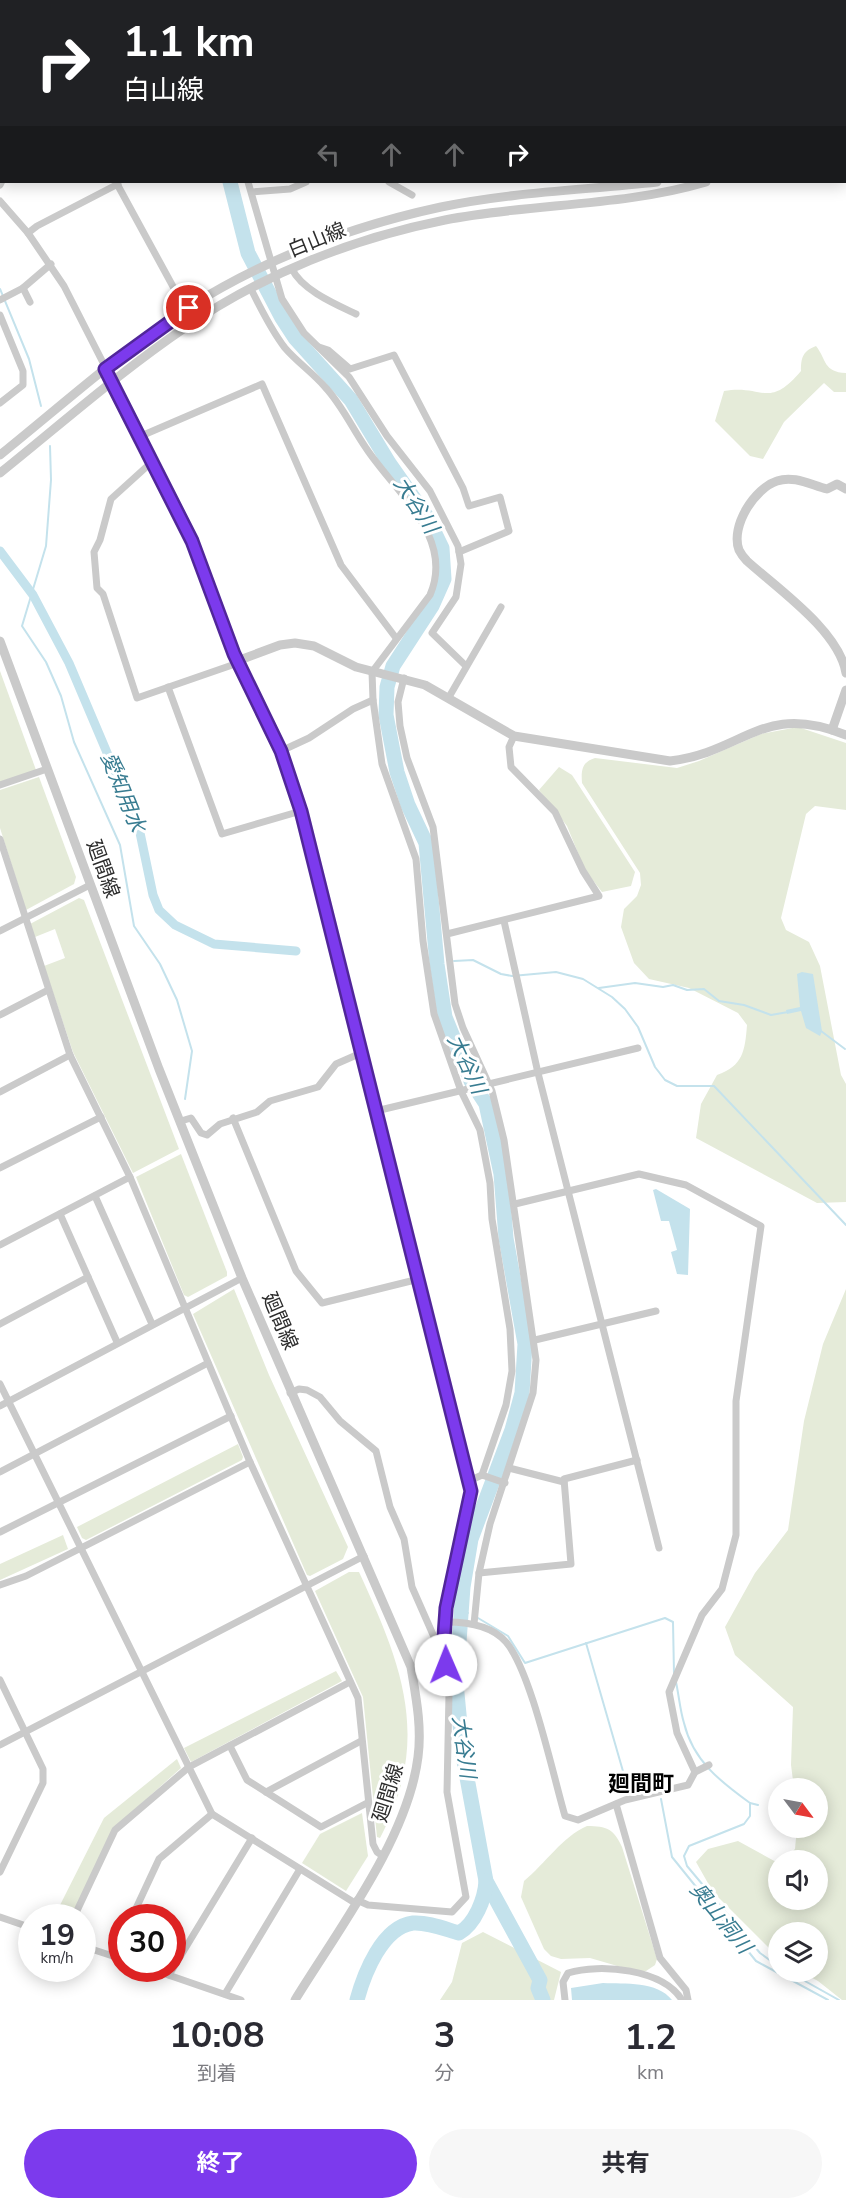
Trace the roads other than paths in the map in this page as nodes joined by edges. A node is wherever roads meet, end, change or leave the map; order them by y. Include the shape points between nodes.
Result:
1 (117, 183) edge
2 (248, 183) edge
3 (304, 183) edge
4 (391, 183) edge
5 (647, 183) edge
6 (702, 183) edge
7 (252, 192) junction
8 (412, 195) dead end
9 (0, 201) edge
10 (28, 233) junction
11 (51, 264) junction
12 (270, 264) junction
13 (292, 269) junction
14 (273, 278) junction
15 (23, 288) junction
16 (253, 288) junction
17 (2, 298) edge
18 (30, 302) dead end
19 (189, 308) junction
20 (356, 314) dead end
21 (0, 315) edge
22 (317, 346) junction
23 (105, 369) junction
24 (113, 382) junction
25 (0, 403) edge
26 (141, 436) junction
27 (0, 455) edge
28 (154, 460) junction
29 (0, 473) edge
30 (846, 489) edge
31 (459, 552) junction
32 (501, 608) dead end
33 (396, 638) junction
34 (0, 641) edge
35 (238, 662) junction
36 (466, 666) junction
37 (372, 672) junction
38 (846, 673) edge
39 (401, 678) junction
40 (168, 687) junction
41 (846, 690) edge
42 (449, 697) junction
43 (373, 700) junction
44 (832, 730) junction
45 (846, 735) edge
46 (514, 736) junction
47 (281, 751) junction
48 (47, 769) junction
49 (0, 785) edge
50 (301, 811) junction
51 (0, 839) edge
52 (2, 857) edge
53 (90, 885) junction
54 (25, 918) junction
55 (504, 921) junction
56 (0, 931) edge
57 (447, 934) junction
58 (48, 990) junction
59 (0, 1015) edge
60 (638, 1048) dead end
61 (361, 1053) junction
62 (70, 1055) junction
63 (538, 1073) junction
64 (489, 1085) junction
65 (463, 1091) junction
66 (0, 1092) edge
67 (376, 1111) junction
68 (101, 1117) junction
69 (233, 1118) junction
70 (181, 1121) junction
71 (0, 1168) edge
72 (130, 1177) junction
73 (569, 1192) junction
74 (95, 1196) junction
75 (515, 1204) junction
76 (60, 1214) junction
77 (0, 1245) edge
78 (88, 1277) junction
79 (242, 1278) junction
80 (419, 1279) junction
81 (185, 1307) junction
82 (656, 1311) dead end
83 (602, 1323) junction
84 (0, 1324) edge
85 (152, 1324) junction
86 (535, 1340) junction
87 (117, 1342) junction
88 (208, 1363) junction
89 (0, 1384) edge
90 (290, 1393) junction
91 (8, 1401) junction
92 (0, 1406) edge
93 (231, 1416) junction
94 (34, 1454) junction
95 (637, 1460) junction
96 (250, 1462) junction
97 (509, 1468) junction
98 (0, 1472) edge
99 (482, 1475) junction
100 (469, 1481) junction
101 (564, 1482) junction
102 (505, 1483) junction
103 (58, 1503) junction
104 (0, 1532) edge
105 (81, 1548) junction
106 (659, 1548) dead end
107 (364, 1556) junction
108 (479, 1573) junction
109 (0, 1585) edge
110 (306, 1587) junction
111 (450, 1622) junction
112 (474, 1624) junction
113 (443, 1650) junction
114 (140, 1672) junction
115 (0, 1680) edge
116 (350, 1682) junction
117 (25, 1733) junction
118 (361, 1741) junction
119 (0, 1744) edge
120 (230, 1746) junction
121 (189, 1767) junction
122 (706, 1767) dead end
123 (695, 1772) junction
124 (266, 1792) junction
125 (367, 1803) junction
126 (616, 1804) junction
127 (212, 1814) junction
128 (252, 1838) junction
129 (383, 1856) junction
130 (300, 1869) junction
131 (0, 1872) edge
132 (356, 1901) junction
133 (80, 1904) edge
134 (138, 1904) edge
135 (0, 1917) edge
136 (18, 1923) edge
137 (186, 1947) edge
138 (186, 1981) edge
139 (225, 1994) junction
140 (241, 2000) edge
141 (295, 2000) edge
142 (565, 2000) edge
143 (682, 2000) edge
144 (688, 2000) edge

1 - 10 street
1 - 19 street via 176,292
2 - 7 street
3 - 7 street via 290,189
4 - 8 street
5 - 12 street, 白山線 via 441,207 359,228
6 - 13 street, 白山線 via 671,191 444,220 370,239
7 - 12 street
9 - 10 street
10 - 11 street
11 - 15 street
11 - 23 street
12 - 14 street
12 - 19 street, 白山線
13 - 14 street, 白山線
13 - 20 street via 296,277 332,303
14 - 16 street, 白山線
14 - 22 street via 304,333
15 - 17 street
15 - 18 street
16 - 24 street, 白山線 via 187,327
16 - 33 street via 284,347 327,388 366,449 412,507 433,544 436,582
19 - 23 street, 白山線
21 - 25 street via 23,371 23,385
22 - 31 street via 349,377 387,436 430,491
22 - 31 street via 328,350 350,369 394,355 458,477 469,506 500,497 509,531
23 - 24 street
23 - 27 street, 白山線
24 - 26 street
24 - 29 street, 白山線
26 - 28 street
26 - 33 street via 262,384 341,565
28 - 35 street via 192,541
28 - 40 street via 111,499 93,556 97,588 103,594 137,698
30 - 38 street via 837,484 827,489 794,479 778,480 757,495 743,517 738,548 747,561 825,632 841,655
31 - 36 street via 456,597 432,633
32 - 36 street
33 - 37 street
34 - 48 street, 廻間線
35 - 37 street via 280,645 295,644 314,646
35 - 40 street
35 - 47 street
36 - 42 street
37 - 39 street
37 - 43 street
39 - 42 street
39 - 57 street via 400,726 407,758 433,827
40 - 50 street via 222,834
41 - 44 street
42 - 46 street
43 - 47 street
43 - 65 street via 382,764 416,859 434,1014
44 - 45 street
44 - 46 street via 816,725 780,724 761,728 690,759 670,761
46 - 55 street via 509,747 511,767 555,812 598,896
47 - 50 street
48 - 49 street
48 - 53 street, 廻間線
50 - 61 street
51 - 52 street
52 - 54 street
53 - 54 street
53 - 70 street, 廻間線
54 - 56 street
54 - 58 street
55 - 57 street
55 - 63 street
57 - 64 street via 455,1004
58 - 59 street
58 - 62 street
60 - 63 street
61 - 67 street
61 - 69 street via 336,1064 318,1087 270,1101 257,1112
62 - 66 street
62 - 68 street
63 - 64 street
63 - 73 street
64 - 65 street
64 - 75 street via 510,1164
65 - 67 street
65 - 99 street via 486,1158 512,1350 506,1405
67 - 80 street
68 - 71 street
68 - 72 street
69 - 70 street via 204,1135 191,1118
69 - 80 street via 296,1271 322,1303
70 - 79 street, 廻間線
72 - 74 street
72 - 81 street
73 - 75 street
73 - 83 street
73 - 123 street via 639,1174 673,1180 761,1226 736,1401 736,1535 722,1589 702,1615 669,1692 676,1733
74 - 76 street
74 - 85 street
75 - 86 street
76 - 77 street
76 - 78 street
78 - 84 street
78 - 87 street
79 - 81 street
79 - 90 street, 廻間線
80 - 100 street
81 - 85 street
81 - 88 street
82 - 83 street
83 - 86 street
83 - 95 street
85 - 87 street
86 - 97 street via 533,1393
87 - 91 street
88 - 93 street
88 - 94 street
89 - 91 street
90 - 107 street, 廻間線
90 - 113 street via 307,1390 320,1397 340,1421 376,1451 390,1507 404,1539 412,1587
91 - 92 street
91 - 94 street
93 - 96 street
93 - 103 street
94 - 98 street
94 - 103 street
95 - 101 street
95 - 106 street
96 - 105 street
96 - 110 street
97 - 101 street
97 - 102 street
99 - 100 street
99 - 102 street
100 - 111 street via 471,1491 446,1608
101 - 108 street via 571,1564
102 - 108 street via 490,1524
103 - 104 street
103 - 105 street
105 - 109 street
105 - 114 street
107 - 110 street
107 - 129 street, 廻間線 via 411,1667 419,1715 418,1757 408,1802
108 - 112 street
110 - 114 street
110 - 116 street
111 - 112 street
111 - 113 street
112 - 126 street via 503,1640 520,1666 565,1816 578,1820
113 - 132 street via 449,1694 447,1792 466,1897 452,1912
114 - 117 street
114 - 121 street
115 - 117 street
116 - 118 street via 358,1698
116 - 120 street
117 - 119 street
117 - 131 street via 43,1769 43,1783
118 - 124 street
118 - 125 street
120 - 121 street
120 - 124 street via 248,1780
121 - 127 street
121 - 133 street via 115,1830
122 - 123 street
123 - 126 street via 688,1785
124 - 125 street via 321,1827
125 - 129 street via 373,1844
126 - 144 street via 660,1958 686,1990
127 - 128 street
127 - 134 street via 159,1859
128 - 130 street
128 - 137 street
129 - 132 street, 廻間線
130 - 132 street
130 - 139 street
132 - 141 street, 廻間線
135 - 136 street
138 - 139 street
139 - 140 street
142 - 143 street via 563,1982 568,1973 593,1967 656,1978 672,1986

